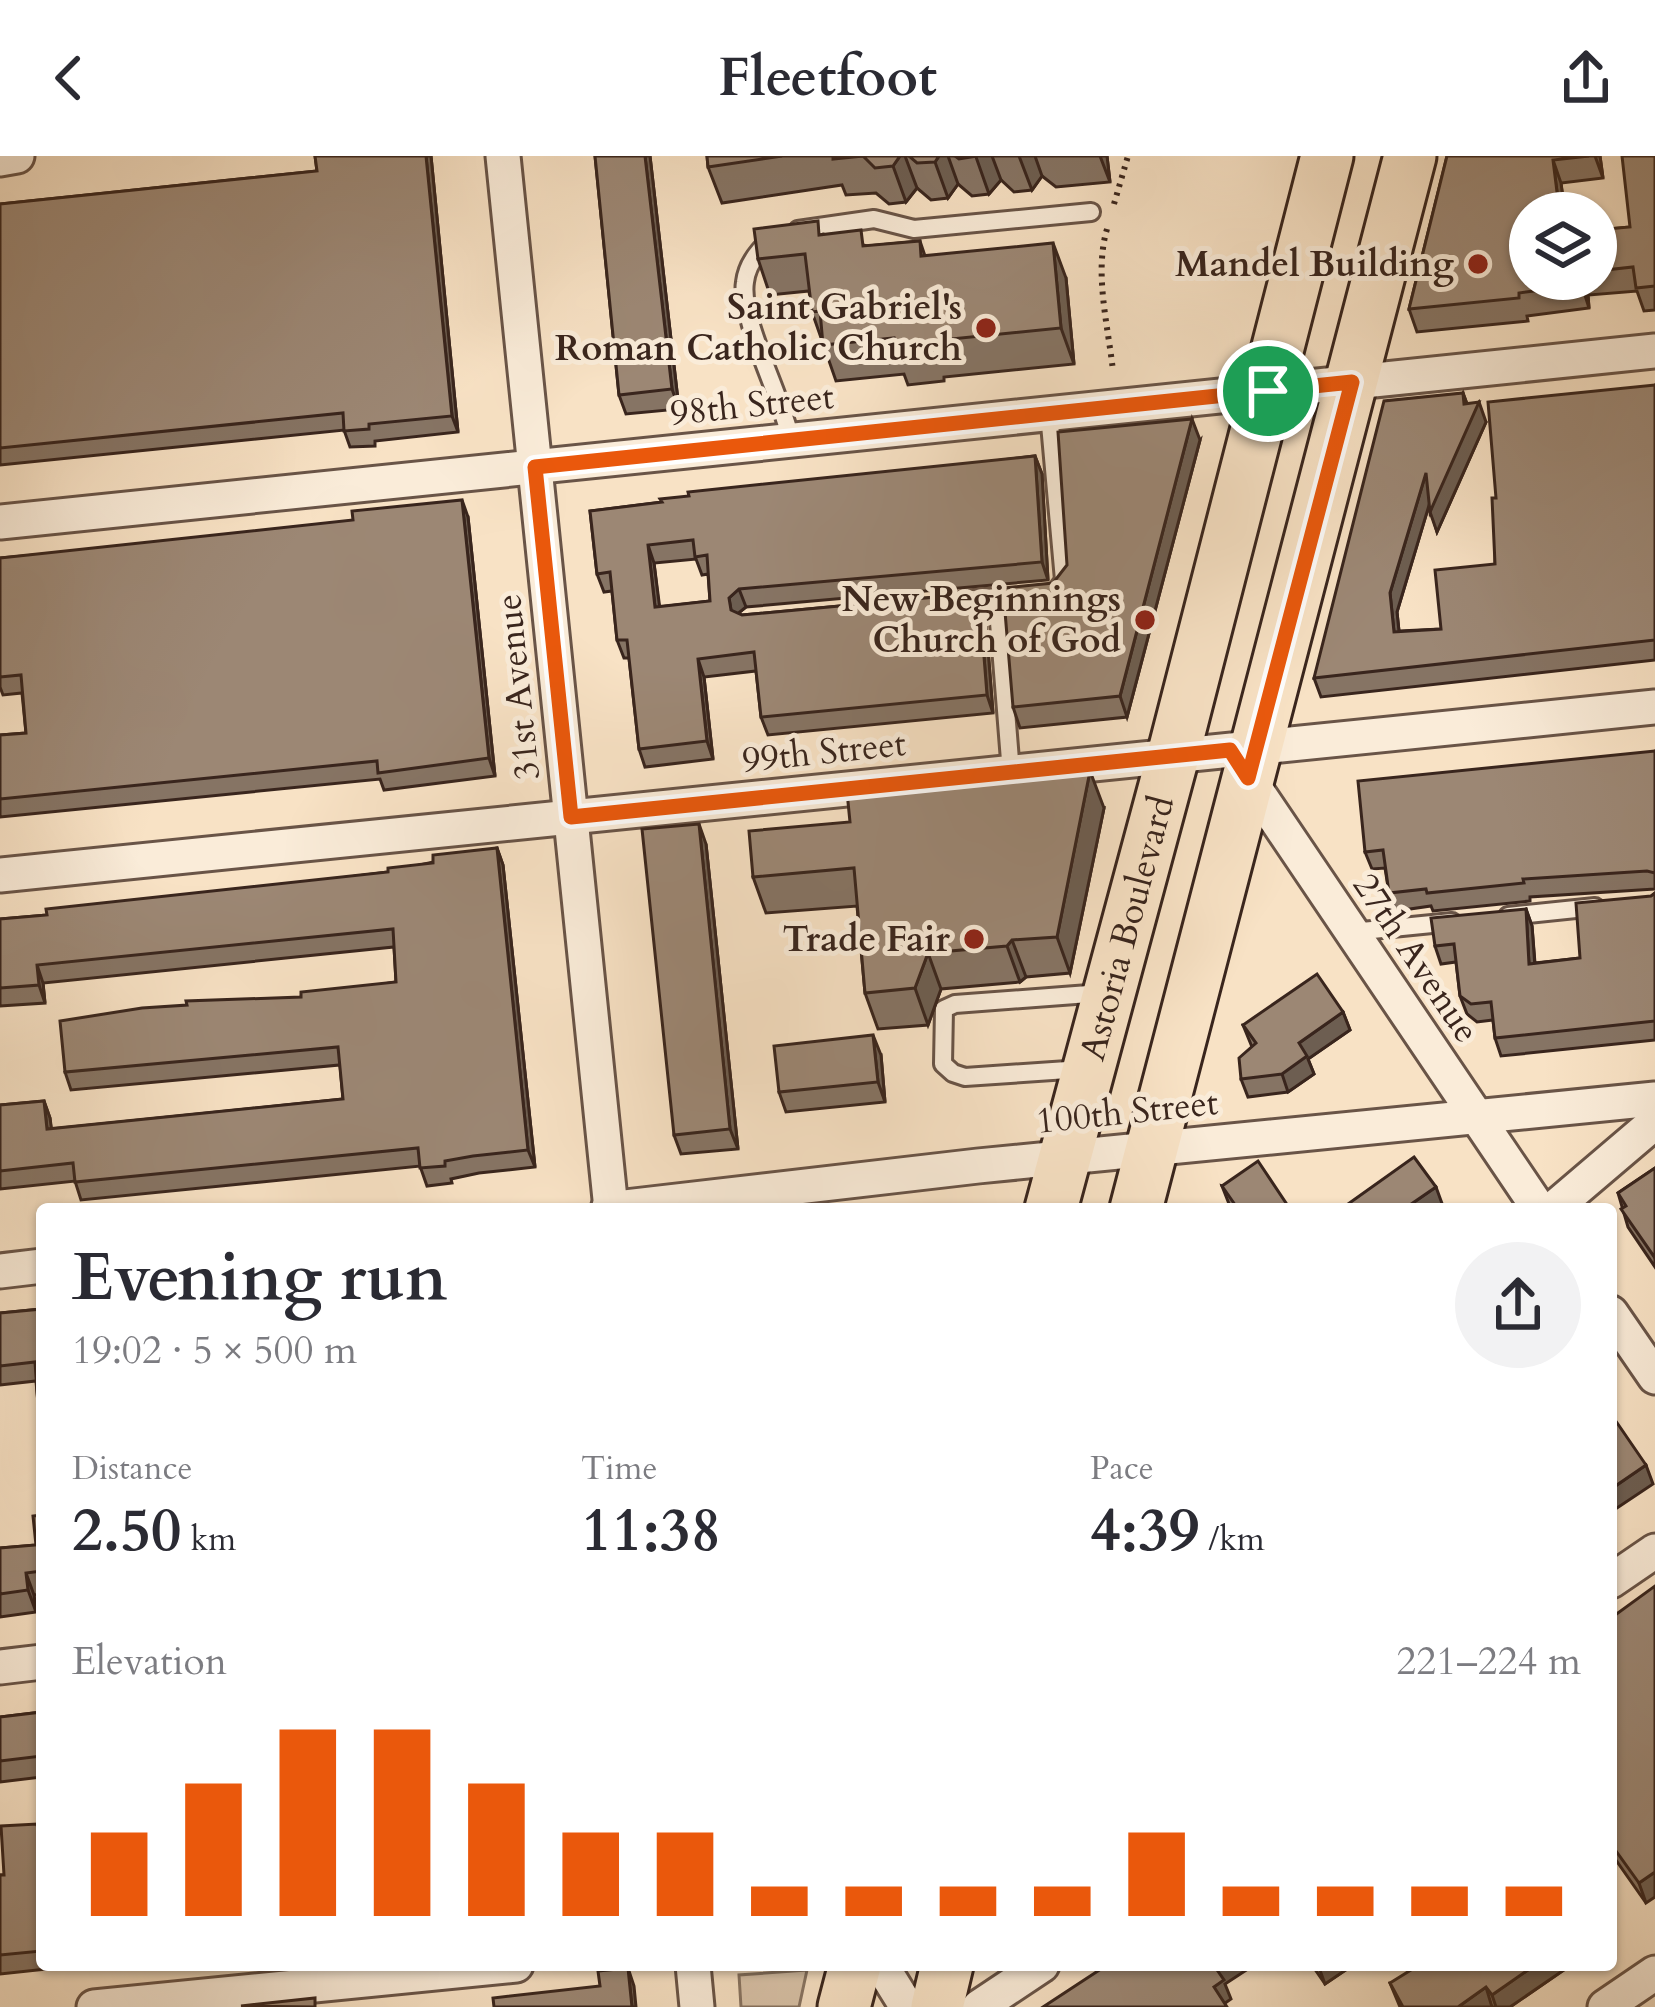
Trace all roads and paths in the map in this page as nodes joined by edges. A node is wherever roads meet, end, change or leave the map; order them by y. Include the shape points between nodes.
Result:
1 (17, 156) edge
2 (503, 156) edge
3 (1128, 156) edge
4 (1327, 156) edge
5 (1410, 156) edge
6 (0, 159) edge
7 (1090, 212) dead end
8 (1655, 351) edge
9 (1113, 371) dead end
10 (1352, 382) junction
11 (1268, 391) junction
12 (1049, 413) junction
13 (791, 440) junction
14 (535, 467) junction
15 (0, 521) edge
16 (1016, 595) junction
17 (952, 601) edge
18 (1655, 706) edge
19 (1174, 757) junction
20 (1244, 759) junction
21 (1012, 773) junction
22 (571, 817) junction
23 (0, 875) edge
24 (1607, 906) edge
25 (1489, 918) edge
26 (1465, 920) edge
27 (1352, 932) junction
28 (1108, 992) junction
29 (1089, 1068) junction
30 (1655, 1100) edge
31 (1476, 1117) junction
32 (1655, 1122) edge
33 (1152, 1148) junction
34 (1064, 1157) junction
35 (609, 1203) edge
36 (662, 1203) edge
37 (1052, 1203) edge
38 (1138, 1203) edge
39 (1535, 1203) edge
40 (1560, 1203) edge
41 (36, 1268) edge
42 (0, 1271) edge
43 (1617, 1322) edge
44 (1655, 1377) edge
45 (1655, 1551) edge
46 (1617, 1577) edge
47 (36, 1663) edge
48 (0, 1666) edge
49 (456, 1971) edge
50 (694, 1971) edge
51 (853, 1971) edge
52 (885, 1971) edge
53 (946, 1971) edge
54 (1033, 1971) edge
55 (1655, 1972) edge
56 (94, 2007) edge
57 (697, 2007) edge
58 (844, 2007) edge
59 (907, 2007) edge
60 (937, 2007) edge
61 (979, 2007) edge
62 (1605, 2007) edge

1 - 6 street
2 - 14 street, 31st Avenue
3 - 9 path via 1101,250
4 - 11 main road, Astoria Boulevard
5 - 10 main road
7 - 13 lane via 914,229 874,219 778,234 749,265 744,303
8 - 10 street, 98th Street
10 - 11 street, 98th Street
10 - 20 main road
11 - 12 street, 98th Street
11 - 19 main road, Astoria Boulevard
12 - 13 street, 98th Street
12 - 16 lane via 1064,580 1054,592
13 - 14 street, 98th Street
14 - 15 street, 98th Street
14 - 22 street, 31st Avenue
16 - 17 lane
16 - 21 lane
18 - 20 street, 99th Street
19 - 20 street, 99th Street
19 - 21 street, 99th Street
19 - 28 main road, Astoria Boulevard
20 - 27 street, 27th Avenue
20 - 33 main road
21 - 22 street, 99th Street
22 - 23 street, 99th Street
22 - 35 street, 31st Avenue
24 - 25 lane
26 - 27 lane
27 - 31 street, 27th Avenue
28 - 29 main road, Astoria Boulevard
28 - 29 lane via 944,1009 943,1064 952,1073
29 - 34 main road, Astoria Boulevard
30 - 31 street, 100th Street
31 - 33 street, 100th Street
31 - 39 street, 27th Avenue
32 - 40 street
33 - 34 street, 100th Street
33 - 38 main road
34 - 36 street, 100th Street
34 - 37 main road, Astoria Boulevard
41 - 42 street
43 - 44 street
45 - 46 street
47 - 48 street
49 - 56 street
50 - 57 street
51 - 58 main road
52 - 59 street
53 - 60 main road
54 - 61 street
55 - 62 street

